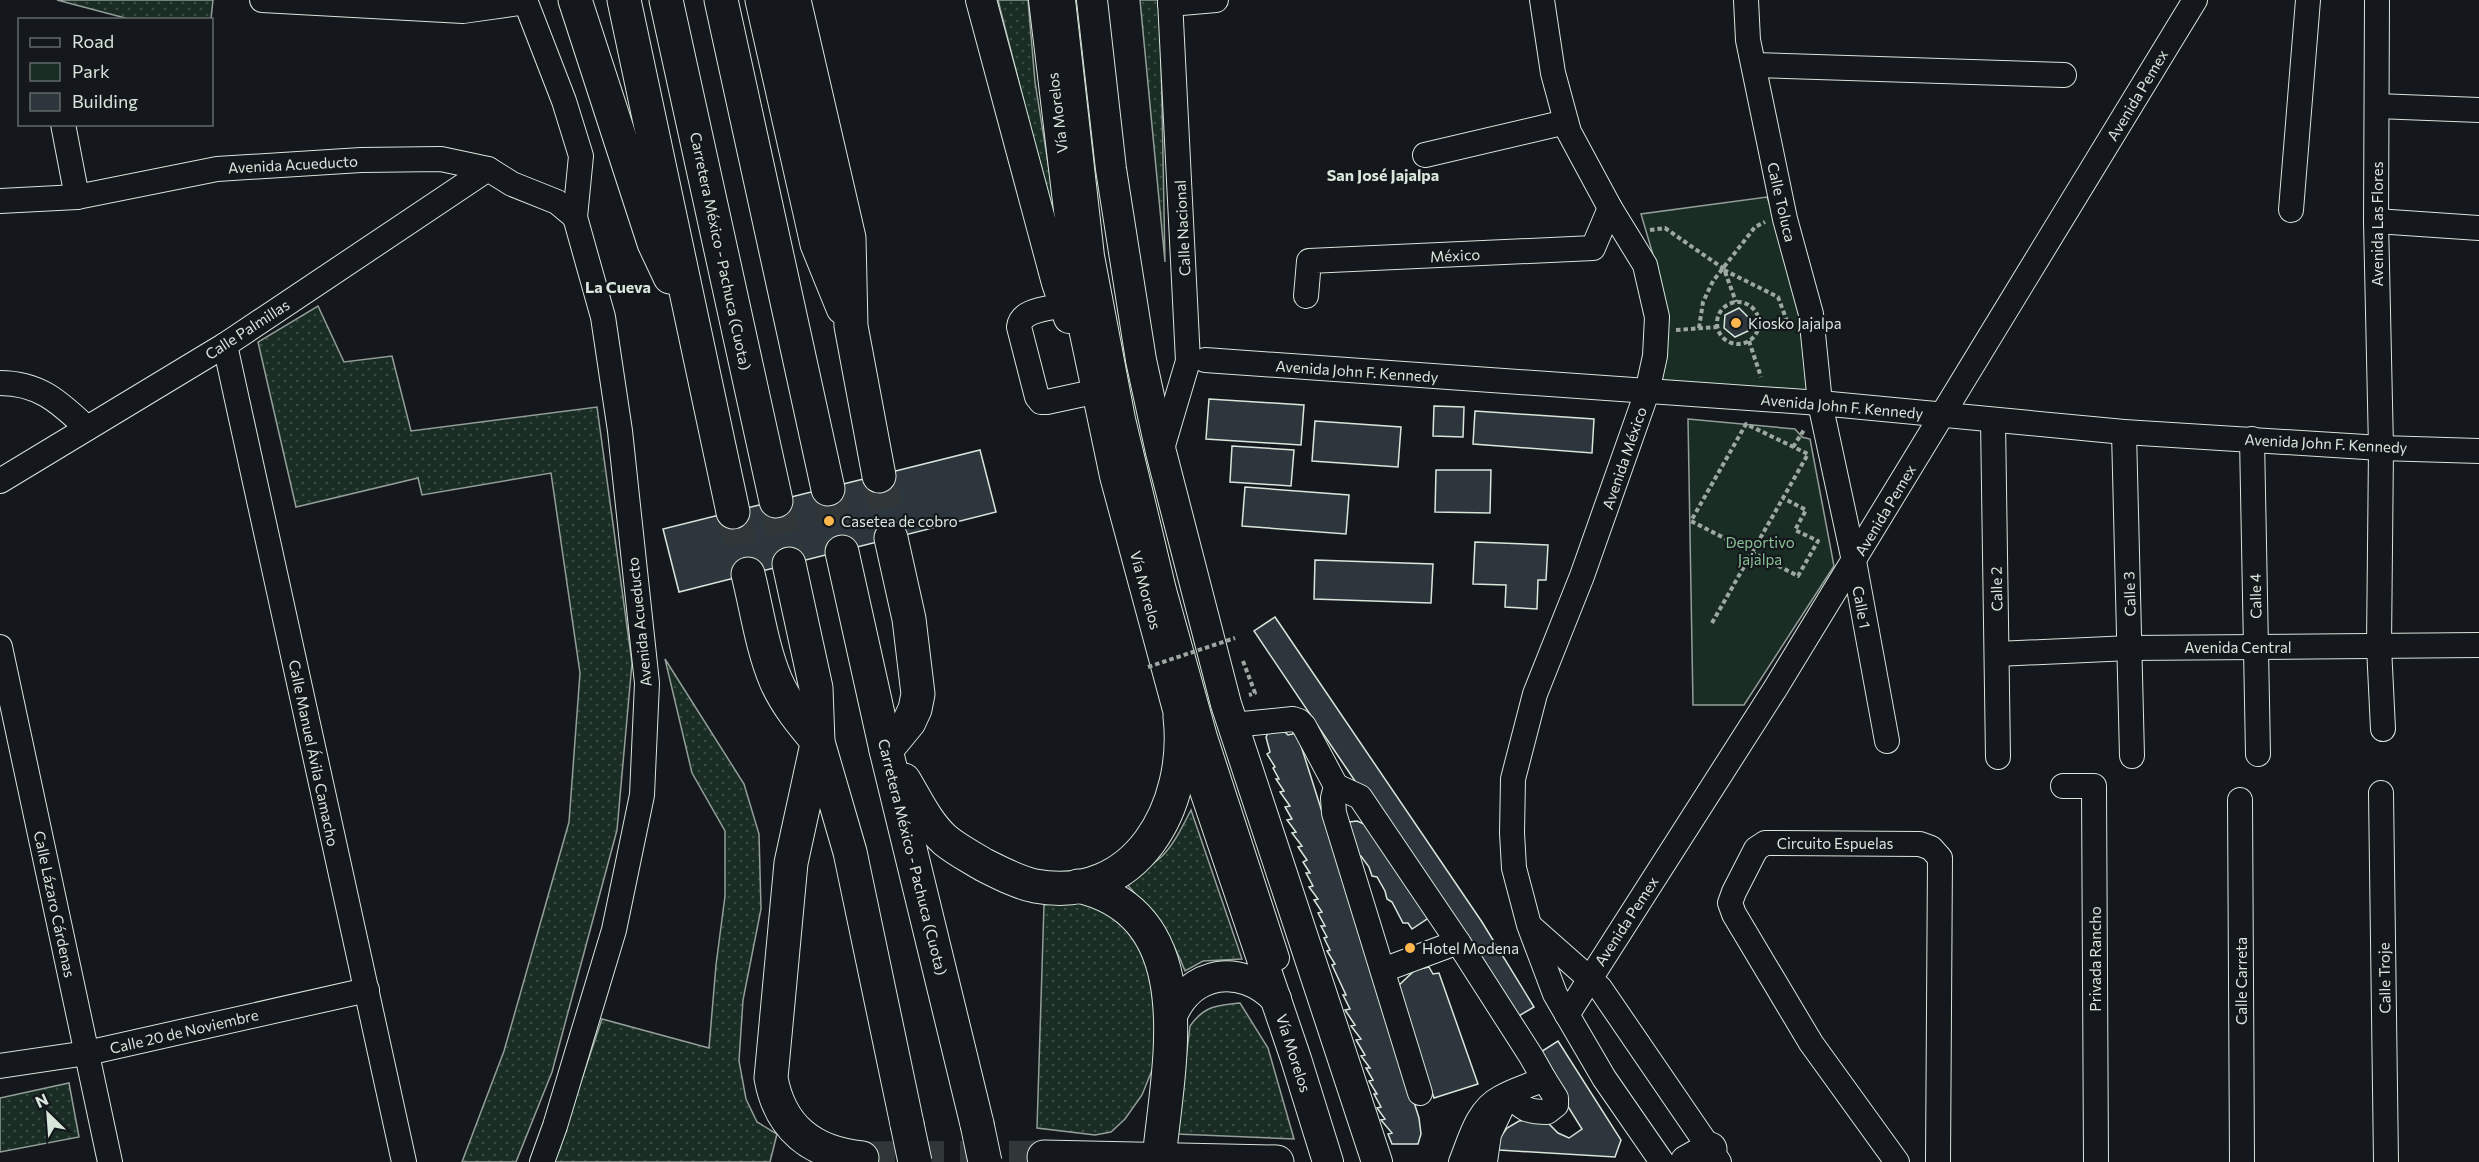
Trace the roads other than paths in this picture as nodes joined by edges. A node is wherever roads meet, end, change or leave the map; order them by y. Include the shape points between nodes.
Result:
1 (262, 0) edge
2 (575, 0) edge
3 (624, 0) edge
4 (666, 0) edge
5 (721, 0) edge
6 (762, 0) edge
7 (794, 0) edge
8 (981, 0) edge
9 (1044, 0) edge
10 (1063, 0) edge
11 (1079, 0) edge
12 (1092, 0) edge
13 (1216, 0) edge
14 (1542, 0) edge
15 (1746, 0) edge
16 (2195, 0) edge
17 (2308, 0) edge
18 (2377, 0) edge
19 (526, 1) edge
20 (1170, 2) edge
21 (1754, 65) junction
22 (2064, 75) dead end
23 (2377, 106) junction
24 (2479, 110) edge
25 (1566, 122) junction
26 (63, 126) edge
27 (1425, 155) dead end
28 (488, 169) junction
29 (77, 197) junction
30 (0, 201) edge
31 (1610, 208) junction
32 (2291, 210) dead end
33 (575, 217) junction
34 (2376, 221) junction
35 (2479, 228) edge
36 (1306, 296) dead end
37 (1064, 305) junction
38 (691, 308) junction
39 (851, 326) junction
40 (225, 345) junction
41 (1205, 360) dead end
42 (1095, 380) junction
43 (0, 383) edge
44 (1647, 392) junction
45 (1820, 403) junction
46 (1942, 415) junction
47 (1993, 420) junction
48 (87, 428) junction
49 (2124, 432) junction
50 (2252, 439) junction
51 (2380, 448) junction
52 (2479, 451) edge
53 (1161, 452) junction
54 (879, 476) tunnel mouth
55 (0, 481) edge
56 (828, 489) tunnel mouth
57 (776, 501) tunnel mouth
58 (733, 512) tunnel mouth
59 (891, 538) tunnel mouth
60 (842, 552) tunnel mouth
61 (1854, 561) junction
62 (789, 564) tunnel mouth
63 (748, 574) tunnel mouth
64 (2479, 645) edge
65 (2379, 646) junction
66 (0, 647) edge
67 (2256, 647) junction
68 (2130, 648) junction
69 (1997, 654) junction
70 (1180, 717) junction
71 (1233, 725) junction
72 (2383, 729) dead end
73 (1887, 741) dead end
74 (818, 742) junction
75 (886, 750) junction
76 (2258, 754) dead end
77 (2132, 756) dead end
78 (1998, 757) dead end
79 (1336, 786) junction
80 (2063, 786) dead end
81 (2381, 793) dead end
82 (2240, 800) dead end
83 (1078, 886) junction
84 (1529, 925) junction
85 (1458, 942) junction
86 (1383, 970) junction
87 (1589, 978) junction
88 (367, 990) junction
89 (1276, 999) junction
90 (1567, 1015) junction
91 (1171, 1018) junction
92 (87, 1053) junction
93 (0, 1066) edge
94 (1420, 1093) dead end
95 (1510, 1094) junction
96 (1333, 1102) junction
97 (806, 1148) edge
98 (1044, 1156) dead end
99 (862, 1158) dead end
100 (1705, 1158) edge
101 (1160, 1159) junction
102 (1103, 1160) edge
103 (110, 1162) edge
104 (405, 1162) edge
105 (542, 1162) edge
106 (915, 1162) edge
107 (985, 1162) edge
108 (1277, 1162) edge
109 (1328, 1162) edge
110 (1342, 1162) edge
111 (1362, 1162) edge
112 (1377, 1162) edge
113 (1461, 1162) edge
114 (1485, 1162) edge
115 (1662, 1162) edge
116 (1897, 1162) edge
117 (1938, 1162) edge
118 (2096, 1162) edge
119 (2242, 1162) edge
120 (2386, 1162) edge

1 - 19 street via 464,12
2 - 38 highway via 654,243 675,286
3 - 38 highway
4 - 57 highway, Carretera México - Pachuca (Cuota)
5 - 56 highway
6 - 39 highway via 817,244
7 - 39 highway via 849,238
8 - 37 main road
9 - 42 main road, Vía Morelos via 1082,319
10 - 96 street via 1092,256 1123,419 1164,590 1206,737
11 - 96 street via 1098,175 1131,375 1214,714
12 - 53 main road, Vía Morelos via 1111,169 1140,360
13 - 20 street
14 - 25 street, Avenida México via 1553,73
15 - 21 street, Calle Toluca
16 - 46 street, Avenida Pemex
17 - 32 street
18 - 23 street, Avenida Las Flores
19 - 33 street, Avenida Acueducto via 580,156
20 - 53 street, Calle Nacional via 1188,361
21 - 22 street
21 - 45 street, Calle Toluca via 1785,219 1812,319
23 - 24 street
23 - 34 street, Avenida Las Flores
25 - 27 street
25 - 31 street, Avenida México
26 - 29 street
28 - 29 street, Avenida Acueducto via 441,159 217,169
28 - 33 street, Avenida Acueducto via 512,184 557,202
28 - 40 street, Calle Palmillas
29 - 30 street, Avenida Acueducto
31 - 36 street, México via 1593,248 1309,261
31 - 44 street, Avenida México via 1645,265 1658,317
33 - 105 street, Avenida Acueducto via 603,317 620,431 647,683 642,795 614,930
34 - 35 street
34 - 51 street, Avenida Las Flores
37 - 42 main road
37 - 42 street via 1025,314 1020,319 1037,398 1047,402
38 - 58 highway
39 - 54 highway
40 - 48 street, Calle Palmillas
40 - 88 street, Calle Manuel Ávila Camacho
41 - 44 street, Avenida John F. Kennedy
42 - 70 main road, Vía Morelos via 1115,477
43 - 48 street via 30,387 54,398
44 - 45 street, Avenida John F. Kennedy
44 - 84 street, Avenida México via 1582,576 1535,694 1514,779 1514,868
45 - 46 street, Avenida John F. Kennedy
45 - 61 street, Calle 1
46 - 47 street, Avenida John F. Kennedy
46 - 61 street, Avenida Pemex
47 - 49 street, Avenida John F. Kennedy
47 - 69 street, Calle 2
48 - 55 street, Calle Palmillas
49 - 50 street, Avenida John F. Kennedy
49 - 68 street, Calle 3
50 - 51 street, Avenida John F. Kennedy
50 - 67 street, Calle 4
51 - 52 street, Avenida John F. Kennedy
51 - 65 street, Avenida Las Flores
53 - 71 main road, Vía Morelos
59 - 75 highway via 909,619 918,694 909,722
60 - 75 highway, Carretera México - Pachuca (Cuota)
61 - 73 street, Calle 1
61 - 87 street, Avenida Pemex
62 - 74 highway via 816,688
63 - 74 highway via 777,682 787,702
64 - 65 street, Avenida Central
65 - 67 street, Avenida Central
65 - 72 street, Avenida Las Flores
66 - 92 street, Calle Lázaro Cárdenas
67 - 68 street, Avenida Central
67 - 76 street, Calle 4
68 - 69 street, Avenida Central
68 - 77 street, Calle 3
69 - 78 street, Calle 2
70 - 83 highway via 1178,779 1158,829 1120,870
70 - 89 main road, Vía Morelos
71 - 79 street via 1299,721
71 - 96 main road, Vía Morelos
74 - 97 highway via 791,863 771,1059 778,1108
74 - 106 highway, bridge via 850,852
75 - 83 highway via 929,822 945,840 1015,880 1053,888
75 - 107 highway, Carretera México - Pachuca (Cuota), bridge
79 - 85 street via 1360,797
79 - 86 street via 1334,813
80 - 118 street, Privada Rancho via 2094,786
81 - 120 street, Calle Troje
82 - 119 street, Calle Carreta
83 - 91 highway via 1118,902 1151,936 1165,967
84 - 87 street
84 - 90 street, Avenida México
85 - 86 street
85 - 95 street via 1532,1056 1557,1098 1556,1105 1547,1112 1526,1111
86 - 94 street
87 - 90 street, Avenida Pemex
87 - 100 street via 1600,988
88 - 92 street, Calle 20 de Noviembre
88 - 104 street, Calle Manuel Ávila Camacho
89 - 91 main road via 1258,983 1221,976 1189,990
89 - 96 main road, Vía Morelos
90 - 115 street, Avenida México via 1604,1078
91 - 101 highway
92 - 93 street, Calle 20 de Noviembre
92 - 103 street, Calle Lázaro Cárdenas
95 - 113 street via 1491,1104 1481,1116
95 - 114 street via 1494,1120
96 - 109 main road, Vía Morelos
96 - 110 street
96 - 111 street
96 - 112 main road, Vía Morelos
97 - 99 highway
98 - 102 highway
101 - 102 highway
101 - 108 highway
116 - 117 street, Circuito Espuelas via 1811,1042 1734,914 1730,903 1734,892 1756,849 1765,843 1920,844 1931,848 1940,858

